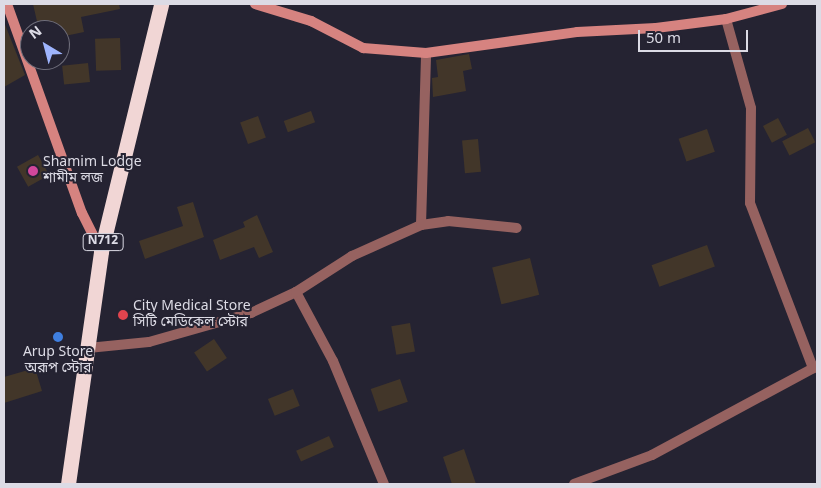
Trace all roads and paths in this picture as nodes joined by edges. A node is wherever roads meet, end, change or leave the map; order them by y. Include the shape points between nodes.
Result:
1 (7, 4) edge
2 (161, 4) edge
3 (255, 4) edge
4 (782, 4) edge
5 (726, 19) junction
6 (426, 53) junction
7 (421, 225) junction
8 (517, 228) dead end
9 (101, 251) junction
10 (296, 292) junction
11 (88, 348) junction
12 (815, 367) edge
13 (68, 484) edge
14 (384, 484) edge
15 (574, 484) edge

1 - 9 street via 82,213
2 - 9 highway, N712
3 - 6 street via 311,21 363,48
4 - 5 street
5 - 6 street via 656,28 577,32
5 - 12 street via 751,108 750,203
6 - 7 street
7 - 8 street via 448,222
7 - 10 street via 352,256
9 - 11 highway, N712
10 - 11 street via 251,313 159,340
10 - 14 street via 333,361
11 - 13 highway, N712
12 - 15 street via 652,455

